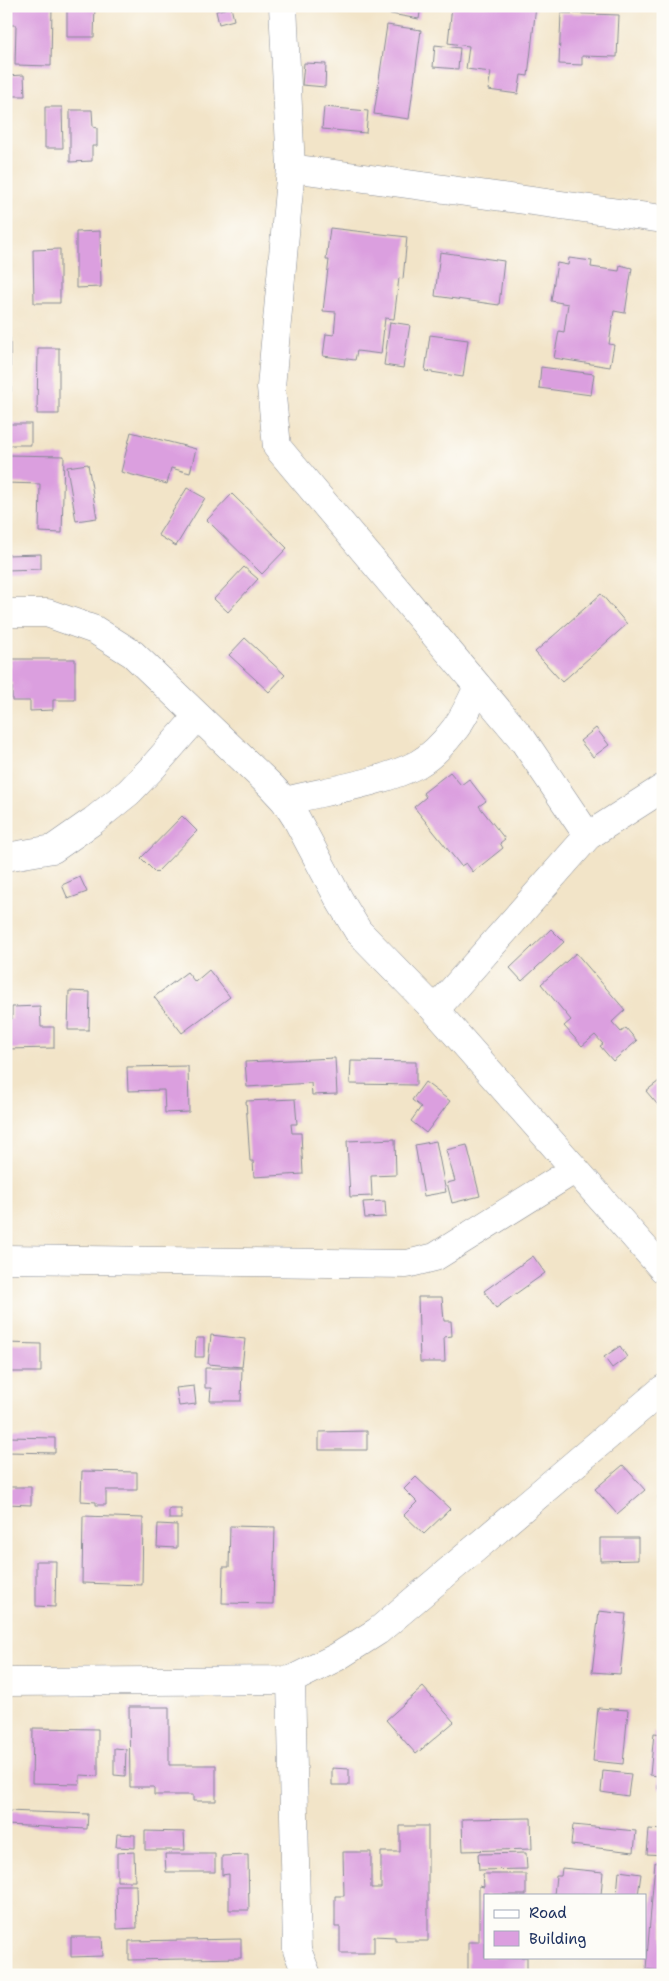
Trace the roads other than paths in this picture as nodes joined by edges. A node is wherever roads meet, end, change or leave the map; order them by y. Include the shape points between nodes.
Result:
1 (283, 6) edge
2 (291, 168) junction
3 (663, 219) edge
4 (6, 613) edge
5 (478, 687) junction
6 (197, 717) junction
7 (663, 788) edge
8 (285, 801) junction
9 (588, 836) junction
10 (6, 857) edge
11 (435, 1010) junction
12 (574, 1170) junction
13 (6, 1258) edge
14 (663, 1270) edge
15 (663, 1389) edge
16 (291, 1680) junction
17 (6, 1682) edge
18 (307, 1975) edge

1 - 2 street
2 - 3 street
2 - 5 street via 271,387 277,447
4 - 6 street via 47,614 95,630 133,654
5 - 8 street via 456,729 419,763 378,778
5 - 9 street via 523,740
6 - 8 street
6 - 10 street via 135,785 93,821 53,849
7 - 9 street
8 - 11 street via 358,931
9 - 11 street
11 - 12 street
12 - 13 street via 435,1257 407,1264
12 - 14 street
15 - 16 street via 378,1631 337,1657
16 - 17 street
16 - 18 street via 297,1950

